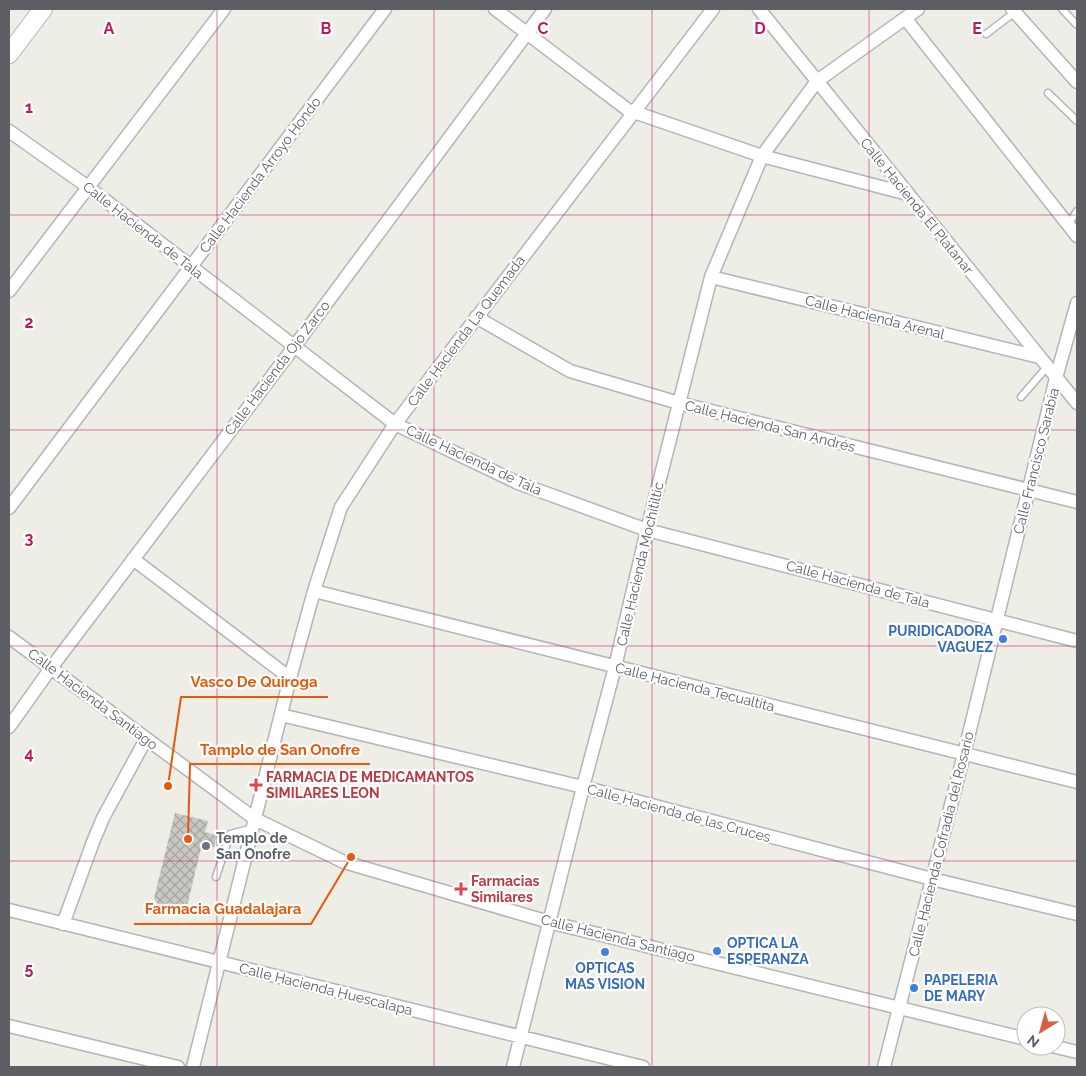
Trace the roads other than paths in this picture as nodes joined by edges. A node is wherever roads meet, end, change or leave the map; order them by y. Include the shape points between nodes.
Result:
1 (43, 9) edge
2 (224, 9) edge
3 (385, 9) edge
4 (495, 9) edge
5 (545, 9) edge
6 (713, 9) edge
7 (759, 9) edge
8 (918, 9) edge
9 (1062, 9) edge
10 (1014, 10) edge
11 (905, 18) junction
12 (1077, 25) edge
13 (527, 33) junction
14 (986, 34) dead end
15 (9, 54) edge
16 (817, 81) junction
17 (1077, 82) edge
18 (1048, 94) dead end
19 (634, 112) junction
20 (1077, 121) edge
21 (9, 131) edge
22 (762, 156) junction
23 (88, 187) junction
24 (908, 194) junction
25 (1077, 211) edge
26 (1068, 225) junction
27 (1077, 236) edge
28 (192, 267) junction
29 (711, 277) junction
30 (9, 291) edge
31 (1077, 303) edge
32 (476, 317) junction
33 (294, 347) junction
34 (1043, 362) junction
35 (1056, 378) junction
36 (1021, 397) dead end
37 (678, 403) junction
38 (1077, 403) edge
39 (395, 424) junction
40 (1029, 490) junction
41 (1077, 502) edge
42 (9, 508) edge
43 (647, 530) junction
44 (133, 560) junction
45 (314, 591) junction
46 (996, 620) junction
47 (9, 637) edge
48 (1077, 641) edge
49 (615, 667) junction
50 (51, 668) junction
51 (290, 678) junction
52 (281, 715) junction
53 (9, 727) edge
54 (146, 739) junction
55 (964, 754) junction
56 (1077, 782) edge
57 (583, 787) junction
58 (254, 824) junction
59 (216, 877) dead end
60 (932, 879) junction
61 (9, 910) edge
62 (1077, 914) edge
63 (549, 922) junction
64 (64, 924) junction
65 (219, 962) junction
66 (899, 1008) junction
67 (9, 1026) edge
68 (520, 1037) junction
69 (1016, 1037) edge
70 (178, 1067) edge
71 (193, 1067) edge
72 (513, 1067) edge
73 (643, 1067) edge
74 (884, 1067) edge

1 - 15 main road
2 - 23 street
3 - 28 street, Calle Hacienda Arroyo Hondo
4 - 13 street
5 - 13 street, Calle Hacienda Ojo Zarco
6 - 19 street, Calle Hacienda La Quemada
7 - 16 street, Calle Hacienda El Platanar
8 - 11 street, Calle Hacienda Mochitiltic
9 - 12 lane
10 - 14 lane
10 - 17 street
11 - 16 street, Calle Hacienda Mochitiltic
11 - 26 street
13 - 19 street
13 - 33 street, Calle Hacienda Ojo Zarco
16 - 22 street, Calle Hacienda Mochitiltic
16 - 24 street, Calle Hacienda El Platanar
18 - 20 lane
19 - 22 street
19 - 32 street, Calle Hacienda La Quemada
21 - 23 street, Calle Hacienda de Tala
22 - 24 street
22 - 29 street, Calle Hacienda Mochitiltic
23 - 28 street, Calle Hacienda de Tala
23 - 30 street
24 - 34 street, Calle Hacienda El Platanar
25 - 26 lane
26 - 27 street
28 - 33 street, Calle Hacienda de Tala
28 - 42 street, Calle Hacienda Arroyo Hondo
29 - 34 street, Calle Hacienda Arenal
29 - 37 street, Calle Hacienda Mochitiltic
31 - 35 street, Calle Francisco Sarabia
32 - 37 street, Calle Hacienda San Andrés via 570,371
32 - 39 street, Calle Hacienda La Quemada
33 - 39 street, Calle Hacienda de Tala
33 - 44 street, Calle Hacienda Ojo Zarco
34 - 35 street, Calle Hacienda El Platanar
34 - 36 lane
35 - 38 street, Calle Hacienda El Platanar
35 - 40 street, Calle Francisco Sarabia
37 - 40 street, Calle Hacienda San Andrés
37 - 43 street, Calle Hacienda Mochitiltic
39 - 43 street, Calle Hacienda de Tala via 518,483
39 - 45 street, Calle Hacienda La Quemada via 341,507
40 - 41 street, Calle Hacienda San Andrés
40 - 46 street, Calle Francisco Sarabia
43 - 46 street, Calle Hacienda de Tala
43 - 49 street, Calle Hacienda Mochitiltic
44 - 50 street, Calle Hacienda Ojo Zarco
44 - 51 street
45 - 49 street, Calle Hacienda Tecualtita
45 - 51 street, Calle Hacienda La Quemada
46 - 48 street, Calle Hacienda de Tala
46 - 55 street, Calle Hacienda Cofradia del Rosario
47 - 50 street, Calle Hacienda Santiago
49 - 55 street, Calle Hacienda Tecualtita
49 - 57 street, Calle Hacienda Mochitiltic
50 - 53 street, Calle Hacienda Ojo Zarco
50 - 54 street, Calle Hacienda Santiago
51 - 52 street, Calle Hacienda La Quemada
52 - 57 street, Calle Hacienda de las Cruces
52 - 58 street, Calle Hacienda La Quemada
54 - 58 street, Calle Hacienda Santiago
54 - 64 street via 92,842
55 - 56 street, Calle Hacienda Tecualtita
55 - 60 street, Calle Hacienda Cofradia del Rosario
57 - 60 street, Calle Hacienda de las Cruces
57 - 63 street, Calle Hacienda Mochitiltic
58 - 59 lane via 230,834
58 - 63 street, Calle Hacienda Santiago via 344,862
58 - 65 street, Calle Hacienda La Quemada
60 - 62 street, Calle Hacienda de las Cruces
60 - 66 street, Calle Hacienda Cofradia del Rosario
61 - 64 street, Calle Hacienda Huescalapa
63 - 66 street, Calle Hacienda Santiago
63 - 68 street, Calle Hacienda Mochitiltic
64 - 65 street, Calle Hacienda Huescalapa
65 - 68 street, Calle Hacienda Huescalapa
65 - 71 street, Calle Hacienda La Quemada
66 - 69 street, Calle Hacienda Santiago
66 - 74 street, Calle Hacienda Cofradia del Rosario
67 - 70 street
68 - 72 street, Calle Hacienda Mochitiltic
68 - 73 street, Calle Hacienda Huescalapa

